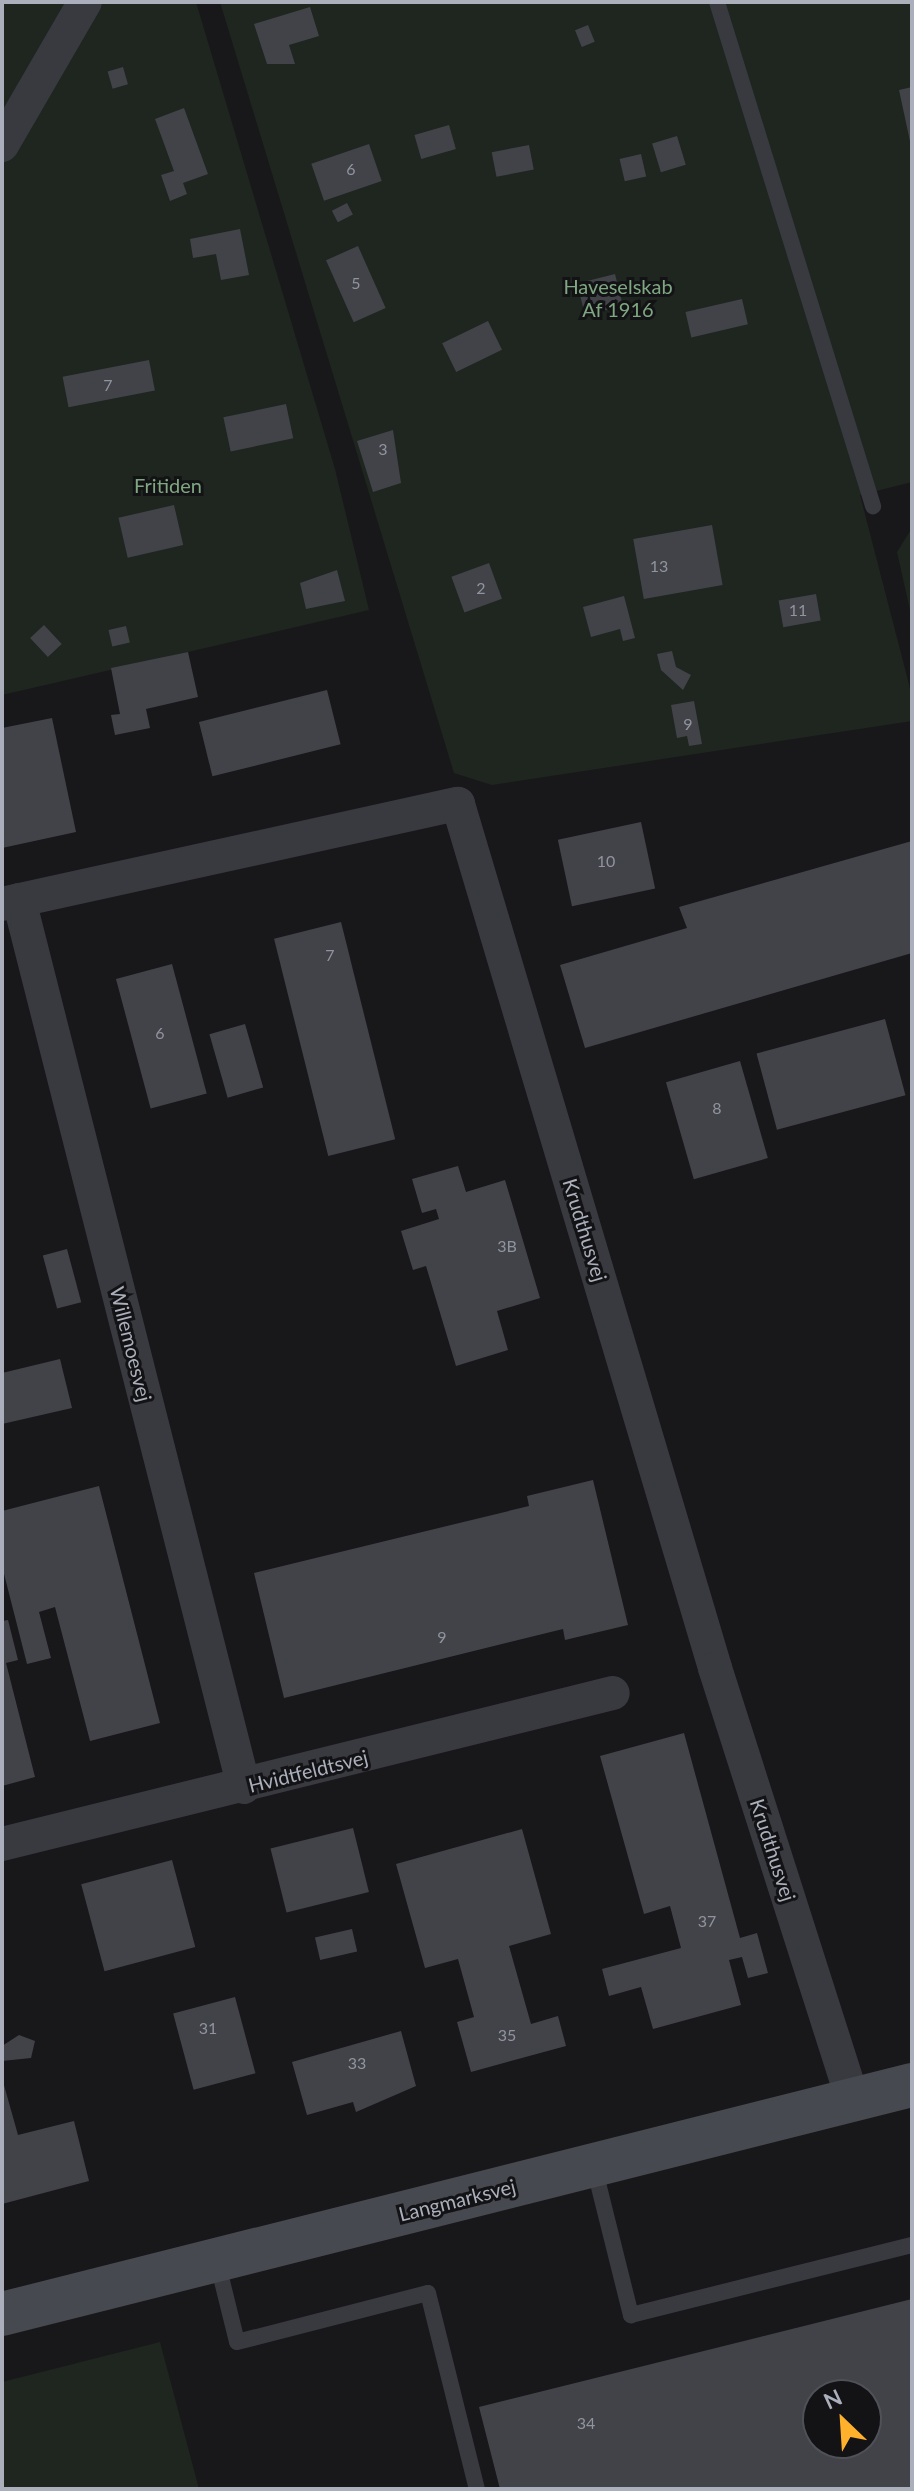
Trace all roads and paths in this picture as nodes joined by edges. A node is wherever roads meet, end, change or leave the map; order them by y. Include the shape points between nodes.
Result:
1 (85, 2) edge
2 (717, 2) edge
3 (2, 145) edge
4 (873, 506) dead end
5 (10, 902) edge
6 (613, 1693) dead end
7 (244, 1787) junction
8 (2, 1844) edge
9 (912, 2085) edge
10 (853, 2101) junction
11 (594, 2165) junction
12 (912, 2245) edge
13 (216, 2260) junction
14 (2, 2314) edge
15 (477, 2489) edge

1 - 3 street
2 - 4 lane
5 - 7 street, Willemoesvej
5 - 10 street, Krudthusvej via 458,804 715,1668
6 - 7 street, Hvidtfeldtsvej
7 - 8 street, Hvidtfeldtsvej
9 - 10 main road, Langmarksvej
10 - 11 main road, Langmarksvej
11 - 12 lane via 631,2315
11 - 13 main road, Langmarksvej
13 - 14 main road, Langmarksvej
13 - 15 lane via 237,2342 428,2293

